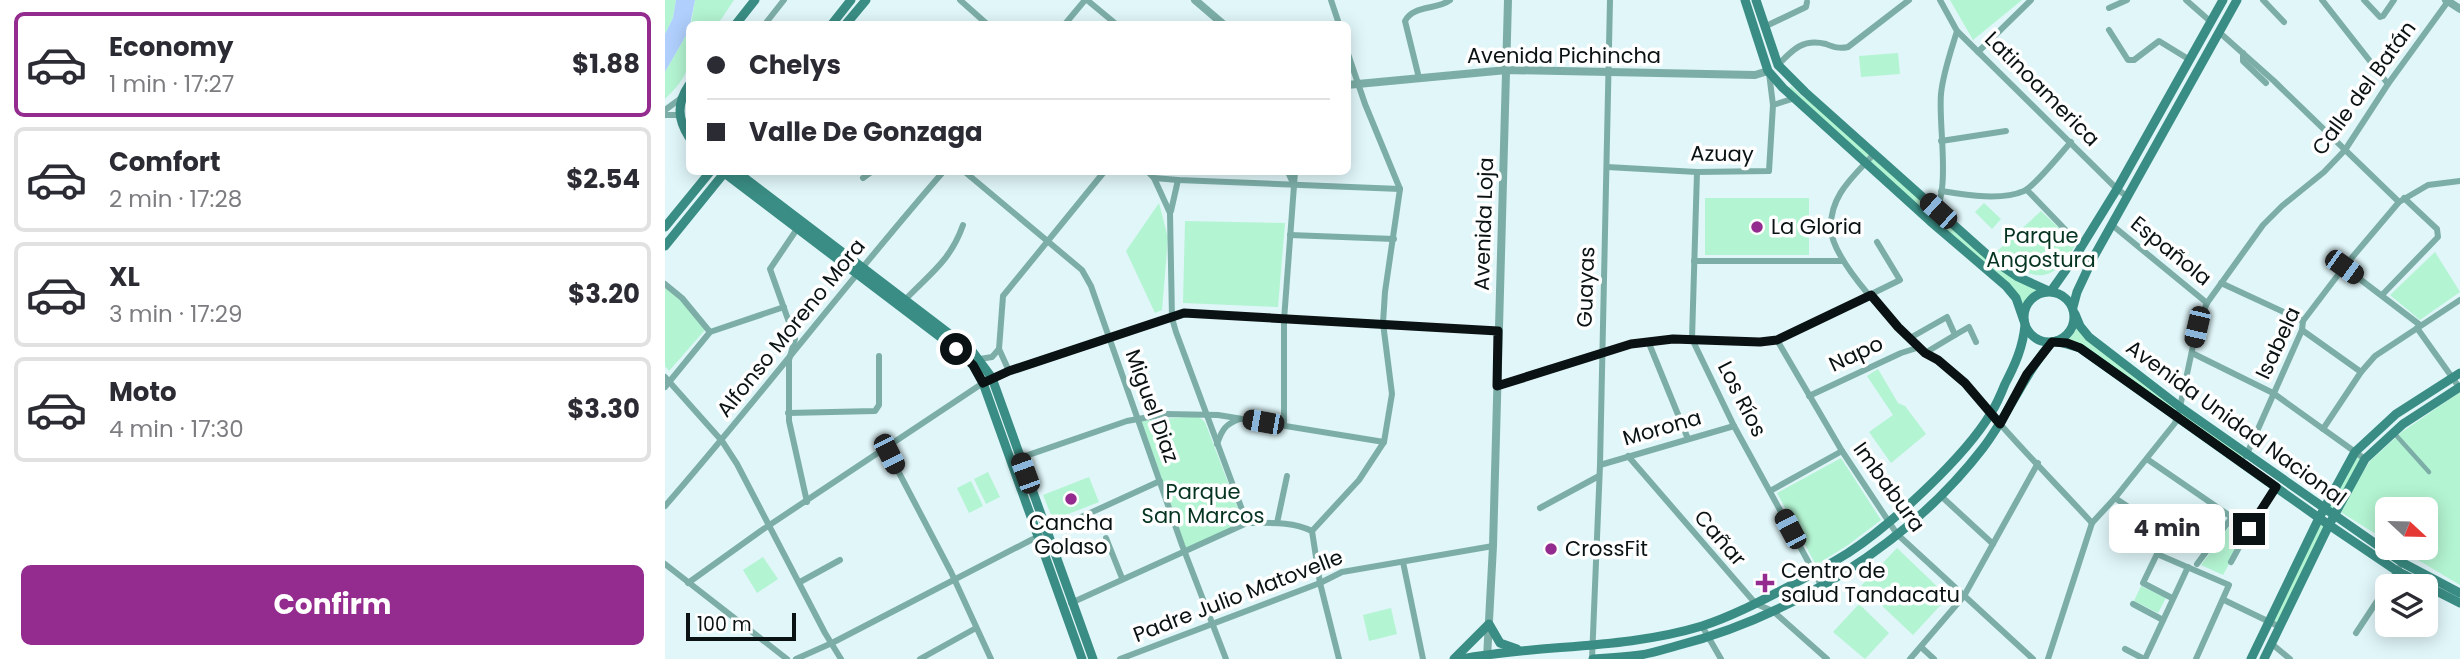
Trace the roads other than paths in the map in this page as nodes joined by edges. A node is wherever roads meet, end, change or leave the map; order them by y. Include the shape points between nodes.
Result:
1 (747, 0) edge
2 (755, 0) edge
3 (784, 0) edge
4 (851, 0) edge
5 (866, 0) edge
6 (960, 0) edge
7 (975, 0) edge
8 (1086, 0) edge
9 (1195, 0) edge
10 (1331, 0) edge
11 (1450, 0) edge
12 (1508, 0) edge
13 (1610, 0) edge
14 (1745, 0) edge
15 (1756, 0) edge
16 (1909, 0) edge
17 (1940, 0) edge
18 (2031, 0) edge
19 (2127, 0) edge
20 (2186, 0) edge
21 (2223, 0) edge
22 (2237, 0) edge
23 (2263, 0) edge
24 (2322, 0) edge
25 (2364, 0) edge
26 (2393, 0) edge
27 (2448, 0) edge
28 (1807, 2) dead end
29 (2109, 8) dead end
30 (969, 9) junction
31 (2460, 9) edge
32 (737, 21) edge
33 (738, 21) edge
34 (767, 21) edge
35 (834, 21) edge
36 (848, 21) edge
37 (983, 21) edge
38 (1068, 21) edge
39 (1112, 21) edge
40 (1220, 21) edge
41 (1338, 21) edge
42 (2211, 22) junction
43 (2284, 22) dead end
44 (1764, 27) junction
45 (2109, 30) dead end
46 (1957, 31) junction
47 (2219, 32) junction
48 (1978, 52) junction
49 (2243, 53) junction
50 (2190, 60) junction
51 (1351, 62) edge
52 (1778, 65) junction
53 (1507, 70) junction
54 (1607, 71) junction
55 (1768, 71) junction
56 (1419, 78) junction
57 (2266, 83) dead end
58 (2388, 84) junction
59 (1351, 85) edge
60 (1359, 85) junction
61 (686, 90) edge
62 (680, 99) junction
63 (1792, 99) junction
64 (1773, 105) junction
65 (665, 113) edge
66 (680, 115) junction
67 (686, 130) edge
68 (2006, 131) dead end
69 (1941, 141) junction
70 (2071, 142) junction
71 (2345, 150) junction
72 (1874, 154) junction
73 (1865, 164) junction
74 (1607, 167) junction
75 (1697, 172) junction
76 (708, 175) edge
77 (722, 175) edge
78 (728, 175) edge
79 (741, 175) edge
80 (866, 175) edge
81 (940, 175) edge
82 (969, 175) edge
83 (1101, 175) edge
84 (1151, 175) edge
85 (1289, 175) edge
86 (1295, 175) edge
87 (863, 178) dead end
88 (1154, 178) junction
89 (1178, 180) junction
90 (2460, 181) edge
91 (1294, 185) junction
92 (1401, 189) junction
93 (2117, 189) junction
94 (2027, 190) junction
95 (1941, 191) junction
96 (2128, 197) junction
97 (2275, 198) dead end
98 (2402, 200) junction
99 (2282, 206) junction
100 (1938, 211) junction
101 (1170, 213) junction
102 (1930, 221) junction
103 (963, 225) dead end
104 (2112, 225) junction
105 (665, 227) edge
106 (796, 229) junction
107 (1290, 236) junction
108 (1394, 239) junction
109 (1047, 240) junction
110 (1877, 242) dead end
111 (665, 246) edge
112 (2081, 247) junction
113 (1694, 261) junction
114 (1843, 261) junction
115 (2344, 267) junction
116 (860, 270) junction
117 (2221, 283) junction
118 (665, 284) edge
119 (2050, 291) junction
120 (1871, 295) junction
121 (2382, 295) junction
122 (2460, 300) edge
123 (903, 302) junction
124 (2207, 303) junction
125 (784, 307) junction
126 (2074, 311) junction
127 (1172, 318) junction
128 (1284, 320) junction
129 (2303, 321) junction
130 (1383, 323) junction
131 (2025, 323) junction
132 (2419, 327) junction
133 (2302, 330) junction
134 (1498, 331) junction
135 (710, 332) junction
136 (1955, 335) junction
137 (1109, 338) junction
138 (1910, 338) junction
139 (1692, 339) junction
140 (1777, 340) junction
141 (1648, 341) junction
142 (1976, 342) dead end
143 (2054, 342) junction
144 (999, 349) junction
145 (1923, 350) junction
146 (1601, 353) junction
147 (2192, 354) junction
148 (879, 356) dead end
149 (980, 359) junction
150 (789, 360) junction
151 (1009, 371) junction
152 (2361, 372) junction
153 (2456, 376) edge
154 (987, 380) junction
155 (667, 382) edge
156 (1497, 386) junction
157 (2459, 387) edge
158 (2273, 393) junction
159 (1808, 396) junction
160 (2179, 411) junction
161 (788, 413) junction
162 (1205, 413) junction
163 (1991, 413) junction
164 (1138, 418) junction
165 (1241, 418) junction
166 (2000, 424) junction
167 (1284, 426) junction
168 (1734, 426) junction
169 (2323, 429) junction
170 (2394, 433) junction
171 (1688, 439) junction
172 (722, 440) junction
173 (1384, 442) junction
174 (1217, 444) junction
175 (886, 448) junction
176 (1842, 451) junction
177 (2355, 452) junction
178 (1627, 456) junction
179 (2245, 458) junction
180 (1015, 459) junction
181 (2147, 459) junction
182 (2365, 459) junction
183 (2038, 463) junction
184 (1600, 465) junction
185 (2430, 472) dead end
186 (1287, 476) dead end
187 (1598, 476) junction
188 (1160, 481) junction
189 (2276, 487) junction
190 (1770, 491) junction
191 (1941, 496) junction
192 (2115, 498) junction
193 (807, 502) junction
194 (665, 506) edge
195 (1540, 508) dead end
196 (2324, 509) junction
197 (2232, 517) junction
198 (2319, 518) junction
199 (2332, 520) junction
200 (1888, 522) junction
201 (1247, 523) junction
202 (1277, 523) junction
203 (2092, 523) junction
204 (770, 525) junction
205 (2249, 529) junction
206 (1312, 531) junction
207 (2164, 531) dead end
208 (1897, 534) junction
209 (1042, 535) junction
210 (1106, 538) dead end
211 (1993, 544) junction
212 (1493, 546) junction
213 (1185, 553) junction
214 (840, 560) dead end
215 (1403, 562) junction
216 (2231, 562) dead end
217 (665, 564) edge
218 (2197, 564) dead end
219 (2188, 567) junction
220 (2400, 567) junction
221 (1814, 573) junction
222 (1122, 578) junction
223 (954, 579) junction
224 (800, 582) junction
225 (688, 583) junction
226 (1320, 583) junction
227 (1821, 585) junction
228 (2460, 593) edge
229 (1964, 596) junction
230 (2172, 598) junction
231 (2224, 600) junction
232 (2460, 603) edge
233 (1067, 604) junction
234 (1756, 604) junction
235 (2133, 604) dead end
236 (1773, 611) junction
237 (2163, 620) junction
238 (1212, 622) junction
239 (2269, 623) junction
240 (1489, 624) junction
241 (1702, 626) junction
242 (2280, 627) junction
243 (976, 628) junction
244 (2356, 632) dead end
245 (1707, 638) junction
246 (832, 643) junction
247 (2272, 644) junction
248 (1591, 646) junction
249 (1921, 647) junction
250 (2125, 649) dead end
251 (1524, 651) junction
252 (1487, 657) edge
253 (787, 659) edge
254 (796, 659) edge
255 (841, 659) edge
256 (920, 659) edge
257 (991, 659) edge
258 (1082, 659) edge
259 (1093, 659) edge
260 (1120, 659) edge
261 (1226, 659) edge
262 (1339, 659) edge
263 (1423, 659) edge
264 (1454, 659) edge
265 (1461, 659) edge
266 (1592, 659) edge
267 (1721, 659) edge
268 (1827, 659) edge
269 (1910, 659) edge
270 (1934, 659) edge
271 (2033, 659) edge
272 (2048, 659) edge
273 (2145, 659) edge
274 (2196, 659) edge
275 (2251, 659) edge
276 (2264, 659) edge
277 (2290, 659) edge

1 - 32 main road
2 - 33 main road
3 - 34 street
4 - 35 main road
5 - 36 main road
6 - 30 street
7 - 30 street
8 - 38 street
8 - 39 street
9 - 40 street
10 - 41 street
11 - 56 street via 1415,11 1405,21
12 - 53 street, Avenida Loja
13 - 54 street, Guayas
14 - 55 main road
15 - 44 main road
16 - 52 street via 1848,47 1806,42
17 - 46 street, Latinoamerica
18 - 48 street
19 - 29 street
20 - 42 street
21 - 42 main road
22 - 47 main road
23 - 43 street
24 - 58 street
25 - 26 street via 2380,17
27 - 31 street
27 - 58 street, Calle del Batán
28 - 44 street via 1806,7
30 - 37 street
42 - 50 main road
44 - 52 main road
45 - 50 street via 2128,60 2159,41
46 - 48 street, Latinoamerica
46 - 69 street via 1942,85
47 - 49 street
47 - 96 main road
48 - 70 street, Latinoamerica
49 - 57 street via 2243,61
49 - 71 street
50 - 93 main road
51 - 60 street
52 - 55 main road, Avenida Pichincha
52 - 72 main road
53 - 54 street, Avenida Pichincha
53 - 56 street, Avenida Pichincha
53 - 134 street, Avenida Loja
54 - 55 street, Avenida Pichincha via 1755,75
54 - 74 street, Guayas
55 - 63 main road
55 - 64 street, Azuay
56 - 60 street, Avenida Pichincha
58 - 71 street, Calle del Batán
59 - 60 street, Avenida Pichincha
60 - 92 street
61 - 62 main road
62 - 65 street
62 - 66 main road
63 - 64 street
63 - 73 main road
64 - 75 street, Azuay via 1769,171
65 - 66 street
66 - 67 main road
68 - 69 street
69 - 95 street
70 - 93 street, Latinoamerica
70 - 94 street
71 - 98 street
71 - 99 street, Calle del Batán
72 - 73 street
72 - 100 main road
73 - 102 main road
73 - 114 street via 1838,193 1833,207 1831,233
74 - 75 street, Azuay
74 - 146 street, Guayas
75 - 113 street, Los Ríos
76 - 105 main road
77 - 111 main road
78 - 106 main road
79 - 116 main road
80 - 87 street
81 - 116 street, Alfonso Moreno Mora
82 - 109 street, Miguel Diaz
83 - 109 street
84 - 88 street
85 - 91 street
86 - 91 street
88 - 89 street
88 - 101 street
89 - 91 street
89 - 101 street
90 - 98 street, Isabela via 2428,185
91 - 92 street
91 - 107 street
92 - 108 street
93 - 96 street, Latinoamerica
93 - 112 main road
94 - 95 street via 2008,195
94 - 112 street
95 - 100 street
96 - 104 main road
97 - 99 street
98 - 115 street, Isabela
98 - 121 street via 2437,229 2438,237
99 - 117 street, Calle del Batán via 2241,252
100 - 102 street
100 - 119 main road via 2008,271
101 - 127 street
102 - 131 main road via 2006,286
103 - 123 street via 939,268
104 - 124 street, Española
104 - 126 main road via 2084,275
106 - 116 main road
106 - 125 street via 770,270
107 - 108 street
107 - 128 street
108 - 130 street
109 - 137 street, Miguel Diaz via 1082,270
109 - 144 street via 1003,296
110 - 120 street via 1901,280
112 - 119 main road
113 - 114 street
113 - 139 street, Los Ríos
114 - 120 street
115 - 121 street
115 - 129 street, Isabela
116 - 123 main road
116 - 150 street, Alfonso Moreno Mora
117 - 124 street, Calle del Batán
117 - 129 street, Española
118 - 135 street
119 - 126 main road via 2064,296
119 - 131 main road via 2030,301
120 - 138 street
120 - 140 street
121 - 132 street
122 - 132 street
123 - 149 main road
123 - 154 main road
124 - 147 street, Calle del Batán
125 - 135 street
125 - 150 street via 795,341
126 - 143 main road via 2072,328
126 - 160 main road, Avenida Unidad Nacional via 2089,337
127 - 128 street via 1184,313
127 - 137 street
127 - 162 street
128 - 130 street
128 - 167 street
129 - 133 street, Isabela
130 - 134 street
130 - 173 street via 1392,394
131 - 143 main road via 2036,338
131 - 163 main road via 2017,361
132 - 152 street via 2375,356
132 - 153 street
133 - 152 street
133 - 158 street, Isabela
134 - 156 street, Avenida Loja
135 - 155 street
136 - 138 street via 1947,317
136 - 142 street via 1969,327
136 - 145 street, Napo
137 - 151 street
137 - 164 street, Miguel Diaz
138 - 145 street
139 - 140 street
139 - 141 street
139 - 168 street, Los Ríos
140 - 159 street, Imbabura
141 - 146 street
141 - 171 street
143 - 160 main road, Avenida Unidad Nacional via 2080,348
143 - 166 main road via 2027,374
144 - 149 street via 992,357
144 - 151 street
145 - 159 street, Napo via 1901,353
145 - 163 street via 1965,383
146 - 156 street
146 - 184 street, Guayas
147 - 158 street
147 - 160 street, Calle del Batán
148 - 161 street via 875,411
149 - 154 main road
150 - 161 street
150 - 172 street, Alfonso Moreno Mora
151 - 154 street
152 - 169 street
153 - 157 street
153 - 177 main road via 2396,414
154 - 175 street
154 - 180 main road
155 - 172 street
156 - 212 street, Avenida Loja
157 - 170 main road
158 - 169 street
158 - 179 street, Isabela
159 - 176 street, Imbabura
160 - 179 main road, Avenida Unidad Nacional
160 - 181 street, Calle del Batán
161 - 193 street
162 - 164 street
162 - 165 street
162 - 174 street
163 - 166 street
163 - 200 main road via 1974,438
164 - 180 street
164 - 188 street, Miguel Diaz
165 - 167 street
165 - 174 street via 1222,429
166 - 183 street
166 - 191 main road
167 - 173 street
168 - 171 street, Morona
168 - 190 street, Los Ríos
169 - 177 street
170 - 182 main road
170 - 185 street
171 - 178 street, Morona
172 - 194 street, Alfonso Moreno Mora
172 - 204 street
173 - 206 street via 1359,480
174 - 201 street
175 - 193 street
175 - 223 street
176 - 190 street
176 - 200 street, Imbabura
177 - 182 street
177 - 196 main road
178 - 184 street, Morona
178 - 234 street, Cañar
179 - 189 main road, Avenida Unidad Nacional
179 - 196 main road, Avenida Unidad Nacional
180 - 209 main road
181 - 192 street, Calle del Batán
181 - 197 street
182 - 199 main road
183 - 203 street
183 - 211 street
184 - 187 street, Guayas
186 - 202 street
187 - 195 street
187 - 248 street, Guayas
188 - 209 street
188 - 213 street, Miguel Diaz
189 - 198 main road, Avenida Unidad Nacional
189 - 205 street
190 - 221 street, Los Ríos
191 - 208 main road
191 - 211 street
192 - 203 street, Calle del Batán
192 - 207 street
193 - 204 street
196 - 198 main road
196 - 199 main road, Avenida Unidad Nacional
197 - 205 street
197 - 218 street
198 - 199 main road, Avenida Unidad Nacional
198 - 239 main road
199 - 220 main road, Avenida Unidad Nacional
199 - 242 main road
200 - 208 street, Imbabura
200 - 221 main road
201 - 202 street
201 - 213 street
202 - 206 street
203 - 272 street, Calle del Batán
204 - 224 street
204 - 225 street
205 - 216 street
206 - 226 street
208 - 227 main road
208 - 229 street, Imbabura
209 - 223 street
209 - 233 main road
210 - 222 street
211 - 229 street
212 - 215 street, Padre Julio Matovelle
212 - 240 street, Avenida Loja
213 - 222 street
213 - 238 street, Miguel Diaz
214 - 224 street
215 - 226 street, Padre Julio Matovelle via 1342,572
215 - 263 street
217 - 225 street
219 - 230 street
219 - 230 street via 2157,554 2153,558 2143,583
219 - 231 street via 2229,584
220 - 228 main road, Avenida Unidad Nacional
220 - 232 main road, Avenida Unidad Nacional
220 - 244 street
221 - 227 street, Los Ríos
221 - 234 main road
222 - 233 street
223 - 243 street
223 - 246 street
224 - 246 street
225 - 253 street
226 - 238 street, Padre Julio Matovelle
226 - 262 street
227 - 236 main road
229 - 249 street
229 - 271 street, Imbabura
230 - 237 street
231 - 239 street
231 - 274 street
233 - 258 main road
233 - 259 main road
234 - 236 street, Cañar
234 - 241 main road
235 - 237 street
236 - 245 main road
236 - 268 street, Cañar
237 - 273 street
238 - 260 street, Padre Julio Matovelle
238 - 261 street, Miguel Diaz
239 - 242 street
239 - 275 main road
240 - 251 main road via 1500,643
240 - 252 street, Avenida Loja
240 - 264 main road
241 - 245 street
241 - 248 main road
242 - 247 main road
243 - 256 street
243 - 257 street
245 - 266 main road via 1642,655
245 - 267 street
246 - 254 street
246 - 255 street
247 - 276 main road
247 - 277 street
248 - 251 main road
248 - 266 street, Guayas
249 - 269 street
249 - 270 street
250 - 273 street
251 - 252 main road
252 - 265 main road

